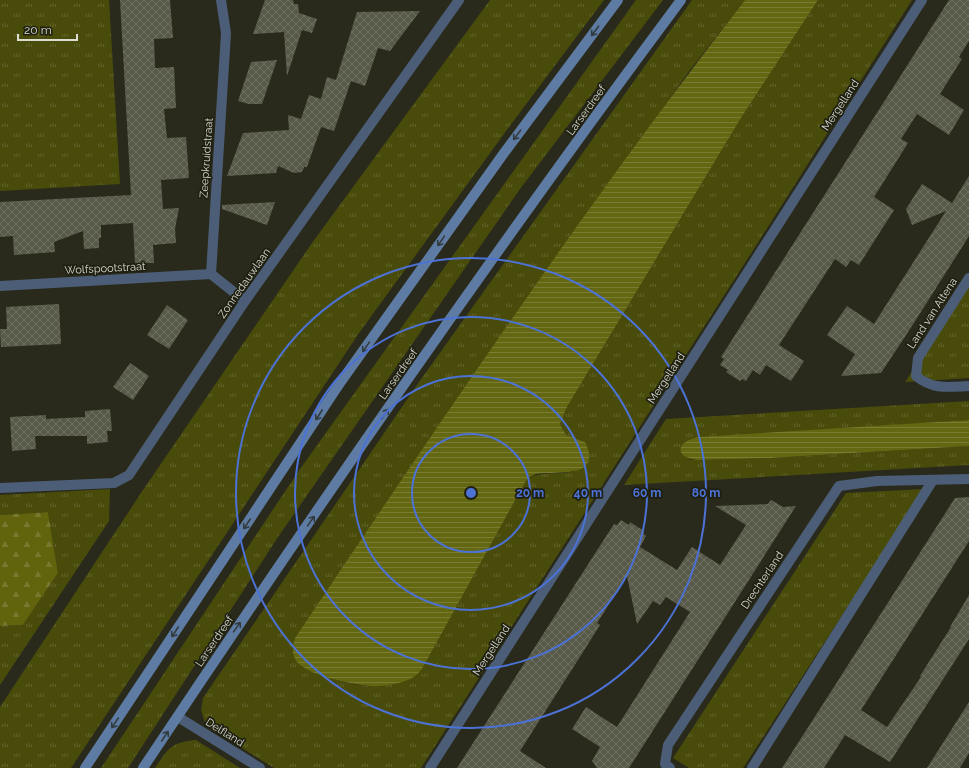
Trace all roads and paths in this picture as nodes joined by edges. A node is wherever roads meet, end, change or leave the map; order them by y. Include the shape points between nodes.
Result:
1 (221, 0) edge
2 (459, 0) edge
3 (618, 0) edge
4 (681, 0) edge
5 (922, 0) edge
6 (211, 274) junction
7 (969, 278) edge
8 (0, 286) edge
9 (245, 301) junction
10 (969, 386) edge
11 (969, 479) edge
12 (933, 480) junction
13 (0, 488) edge
14 (178, 717) junction
15 (85, 768) edge
16 (143, 768) edge
17 (260, 768) edge
18 (430, 768) edge
19 (670, 768) edge
20 (752, 768) edge

1 - 6 street, Zeepkruidstraat via 226,33
2 - 9 street, Zonnedauwlaan
3 -> 15 main road via 504,152 340,383
14 -> 4 main road, Larserdreef via 426,355 537,197
5 - 18 street, Mergelland
6 - 8 street, Wolfspootstraat
6 - 9 street
7 - 10 street, Land van Altena via 918,358 916,376 926,384 945,388
9 - 13 street, Zonnedauwlaan via 129,475 114,483
11 - 12 street, Drechterland
12 - 19 street, Drechterland via 877,481 839,486 668,745 665,764
12 - 20 street
16 -> 14 main road, Larserdreef
14 - 17 street, Delfland

